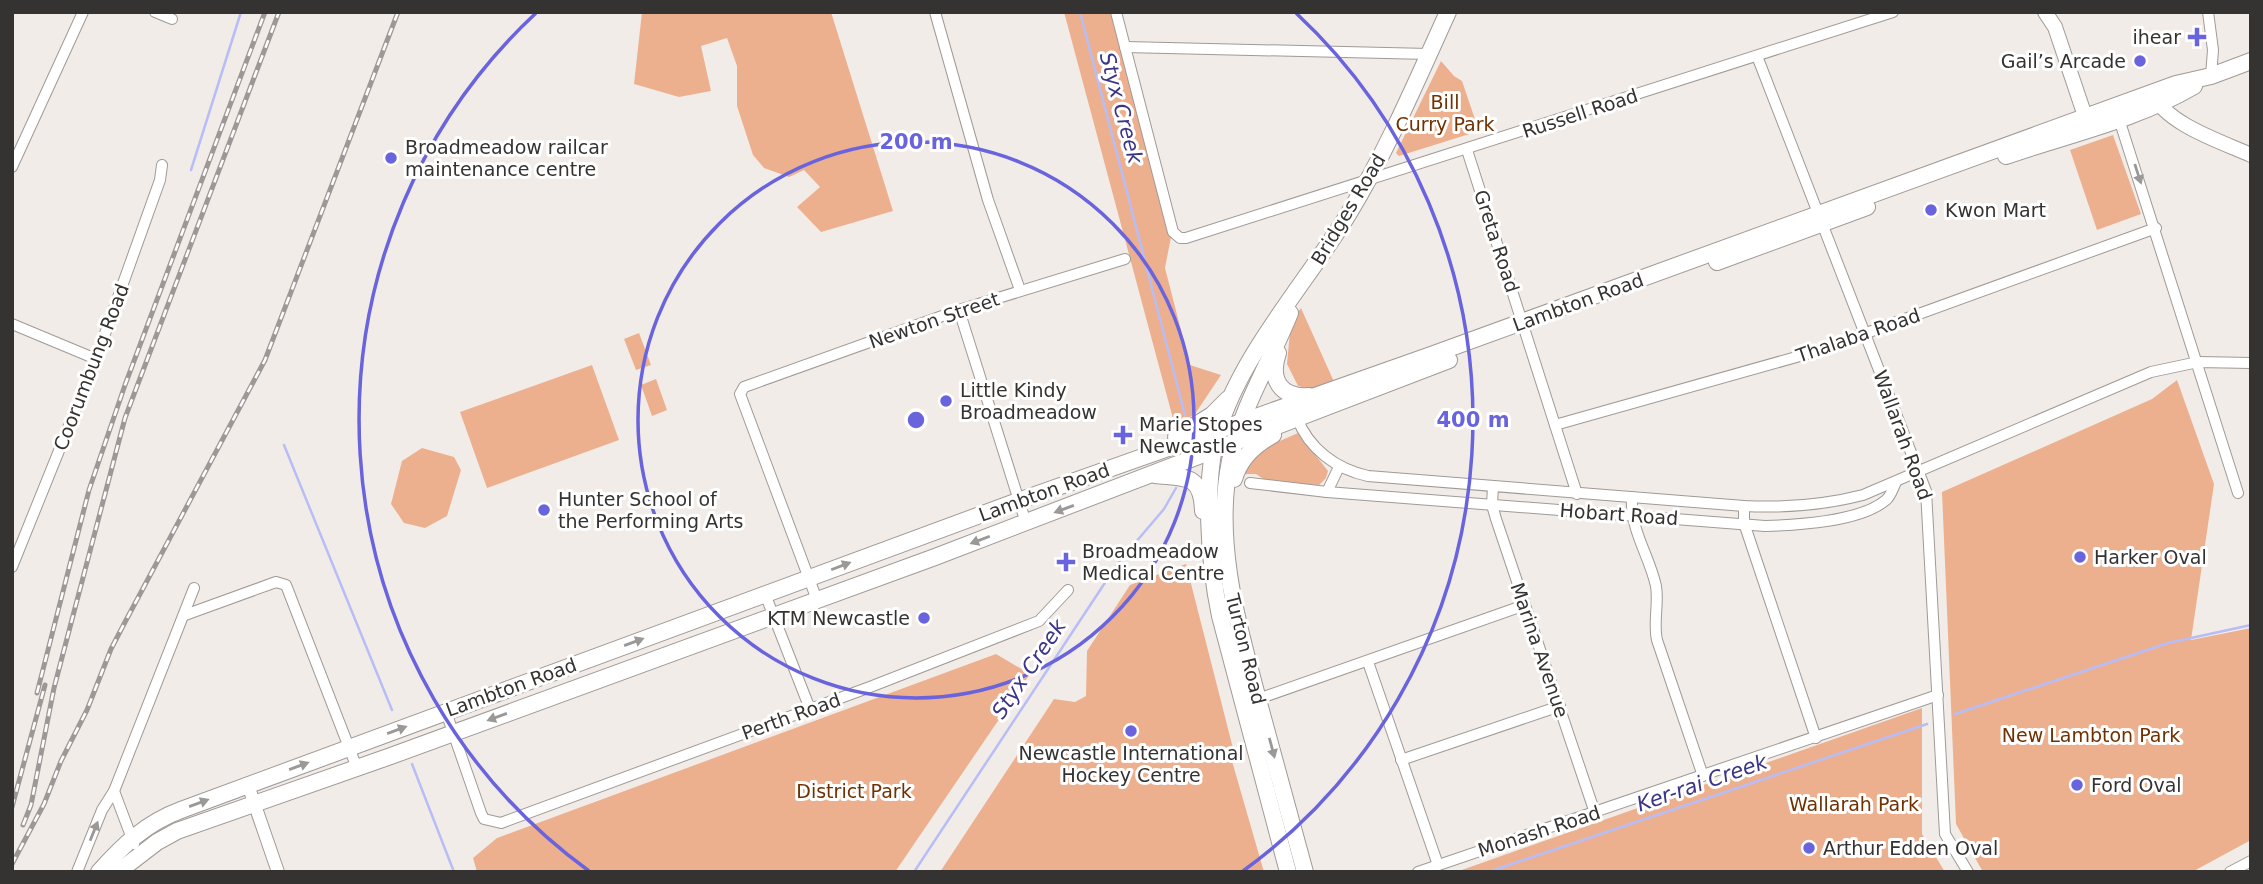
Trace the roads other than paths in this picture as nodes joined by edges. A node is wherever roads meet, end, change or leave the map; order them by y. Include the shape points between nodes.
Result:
1 (83, 12) edge
2 (155, 12) edge
3 (935, 12) edge
4 (1116, 12) edge
5 (1448, 12) edge
6 (1893, 12) edge
7 (2045, 12) edge
8 (2208, 12) edge
9 (173, 19) dead end
10 (1125, 47) junction
11 (2213, 50) junction
12 (1429, 54) junction
13 (1757, 56) junction
14 (2251, 61) edge
15 (2227, 70) junction
16 (2211, 76) junction
17 (2155, 99) junction
18 (2119, 120) junction
19 (2087, 124) junction
20 (1468, 150) junction
21 (2251, 155) edge
22 (162, 165) dead end
23 (12, 167) edge
24 (1368, 181) junction
25 (1820, 218) junction
26 (2156, 228) junction
27 (1125, 259) dead end
28 (1020, 290) junction
29 (1298, 291) junction
30 (959, 310) junction
31 (12, 324) edge
32 (1525, 327) junction
33 (1866, 334) junction
34 (1279, 340) junction
35 (96, 359) junction
36 (2198, 362) junction
37 (2251, 363) edge
38 (1234, 393) junction
39 (1322, 394) junction
40 (1297, 418) junction
41 (1239, 423) junction
42 (1555, 425) junction
43 (1218, 430) junction
44 (1236, 441) junction
45 (1214, 449) junction
46 (1161, 450) junction
47 (1339, 467) junction
48 (1919, 472) junction
49 (1150, 475) junction
50 (1896, 482) junction
51 (1250, 483) dead end
52 (1493, 486) junction
53 (1327, 492) junction
54 (2238, 492) dead end
55 (1577, 494) junction
56 (1226, 497) junction
57 (1632, 497) junction
58 (1018, 501) junction
59 (1492, 505) junction
60 (1744, 506) junction
61 (1631, 516) junction
62 (1026, 523) junction
63 (1744, 523) junction
64 (1211, 550) junction
65 (12, 567) edge
66 (808, 579) junction
67 (194, 588) dead end
68 (1068, 590) dead end
69 (765, 594) junction
70 (817, 600) junction
71 (1525, 605) junction
72 (185, 615) junction
73 (773, 615) junction
74 (1368, 662) junction
75 (1938, 695) junction
76 (1258, 699) junction
77 (1559, 706) junction
78 (810, 709) junction
79 (446, 712) junction
80 (453, 733) junction
81 (1815, 738) junction
82 (349, 748) junction
83 (1401, 760) junction
84 (357, 768) junction
85 (1703, 776) junction
86 (248, 785) junction
87 (114, 791) junction
88 (255, 804) junction
89 (1595, 813) junction
90 (131, 838) junction
91 (139, 854) junction
92 (2251, 860) edge
93 (1438, 865) junction
94 (78, 872) edge
95 (99, 872) edge
96 (117, 872) edge
97 (278, 872) edge
98 (1288, 872) edge
99 (1305, 872) edge
100 (1418, 872) edge
101 (1968, 872) edge
102 (2230, 872) edge

1 - 23 street
2 - 9 street
3 - 28 street via 988,200
4 - 10 street
5 - 12 main road, Bridges Road
6 - 13 street, Russell Road
7 - 19 main road via 2055,27
8 - 11 street
10 - 12 street
10 - 24 street, Russell Road via 1173,232 1180,238
11 - 15 street
11 - 16 street
12 - 24 main road, Bridges Road
13 - 20 street, Russell Road
13 - 25 street, Wallarah Road
14 - 15 main road
15 - 16 main road
16 - 17 main road
17 - 18 main road, Lambton Road
17 - 19 main road, Lambton Road
17 - 21 main road via 2166,113 2188,126
18 - 19 main road, Lambton Road
18 -> 26 street
19 - 25 main road, Lambton Road
20 - 24 street, Russell Road
20 - 32 street, Greta Road
22 - 35 street, Coorumbung Road
24 - 29 main road, Bridges Road
25 - 32 main road, Lambton Road
25 - 33 street, Wallarah Road
26 - 33 street, Thalaba Road
26 - 36 street
27 - 28 street, Newton Street
28 - 30 street, Newton Street
29 - 34 main road, Bridges Road
29 - 38 main road, Bridges Road via 1265,336
30 - 58 street
30 - 66 street, Newton Street via 744,387 740,394
31 - 35 street
32 - 39 main road, Lambton Road
32 - 40 main road, Lambton Road
32 - 42 street, Greta Road
33 - 42 street, Thalaba Road
33 - 48 street, Wallarah Road
34 - 39 main road via 1273,367 1284,391 1298,396
34 - 41 main road, Bridges Road
35 - 65 street, Coorumbung Road
36 - 37 street, Hobart Road
36 - 48 street, Hobart Road via 2151,372
36 - 54 street
38 - 43 main road, Bridges Road
38 - 46 main road via 1219,410
39 - 41 main road, Lambton Road
40 - 44 main road, Lambton Road
40 - 47 street, Hobart Road via 1304,433
40 - 56 main road via 1253,447 1236,470
41 - 43 main road, Lambton Road
41 - 44 main road, Turton Road
42 - 55 street, Greta Road
43 - 45 main road, Bridges Road
43 - 46 main road, Lambton Road
44 - 45 main road, Lambton Road
44 - 56 main road, Turton Road
45 - 49 main road, Lambton Road
45 - 64 main road, Turton Road
46 - 58 main road, Lambton Road
47 - 52 street, Hobart Road via 1383,479
47 - 53 street
48 - 50 street, Hobart Road
48 - 75 street, Wallarah Road via 1929,506
49 -> 62 main road, Lambton Road
49 - 64 main road via 1180,476 1197,486 1203,501 1204,540
50 - 60 street, Hobart Road via 1833,502
50 - 63 street, Hobart Road via 1889,498 1867,512 1792,525
51 - 53 street, Hobart Road
52 - 55 street, Hobart Road
52 - 59 street, Marina Avenue
53 - 59 street, Hobart Road
55 - 57 street, Hobart Road
56 - 76 main road, Turton Road via 1229,579
57 - 60 street, Hobart Road
57 - 61 street
58 - 62 street
66 -> 58 main road, Lambton Road
59 - 61 street, Hobart Road
59 - 71 street, Marina Avenue
60 - 63 street
61 - 63 street, Hobart Road
61 - 85 street via 1656,586 1654,631
62 -> 70 main road, Lambton Road
63 - 81 street
64 - 98 main road, Turton Road via 1220,616
66 - 69 main road, Lambton Road
66 - 70 street
67 - 72 street
68 - 78 street, Perth Road via 1040,621
69 - 73 street
79 -> 69 main road, Lambton Road
70 - 73 main road, Lambton Road
71 - 74 street
71 - 77 street, Marina Avenue
72 - 82 street via 281,583 290,592
72 - 87 street
73 - 78 street
73 -> 80 main road, Lambton Road
74 - 76 street
74 - 83 street
75 - 81 street, Monash Road
75 - 101 street, Wallarah Road via 1945,834
76 -> 99 main road, Turton Road
77 - 83 street
77 - 89 street, Marina Avenue
78 - 80 street, Perth Road via 501,823 481,813
79 - 80 street
82 -> 79 main road, Lambton Road
80 - 84 main road, Lambton Road
81 - 85 street, Monash Road
82 - 84 street
86 -> 82 main road, Lambton Road
83 - 93 street
84 - 88 main road, Lambton Road
85 - 89 street, Monash Road
86 - 88 street
90 -> 86 main road, Lambton Road via 170,814
87 - 90 street
94 -> 87 street
88 - 91 main road, Lambton Road via 177,831
88 - 97 street
89 - 93 street, Monash Road
90 - 91 street
90 - 95 main road, Lambton Road
91 - 96 main road, Lambton Road
92 - 102 street
93 - 100 street, Monash Road

